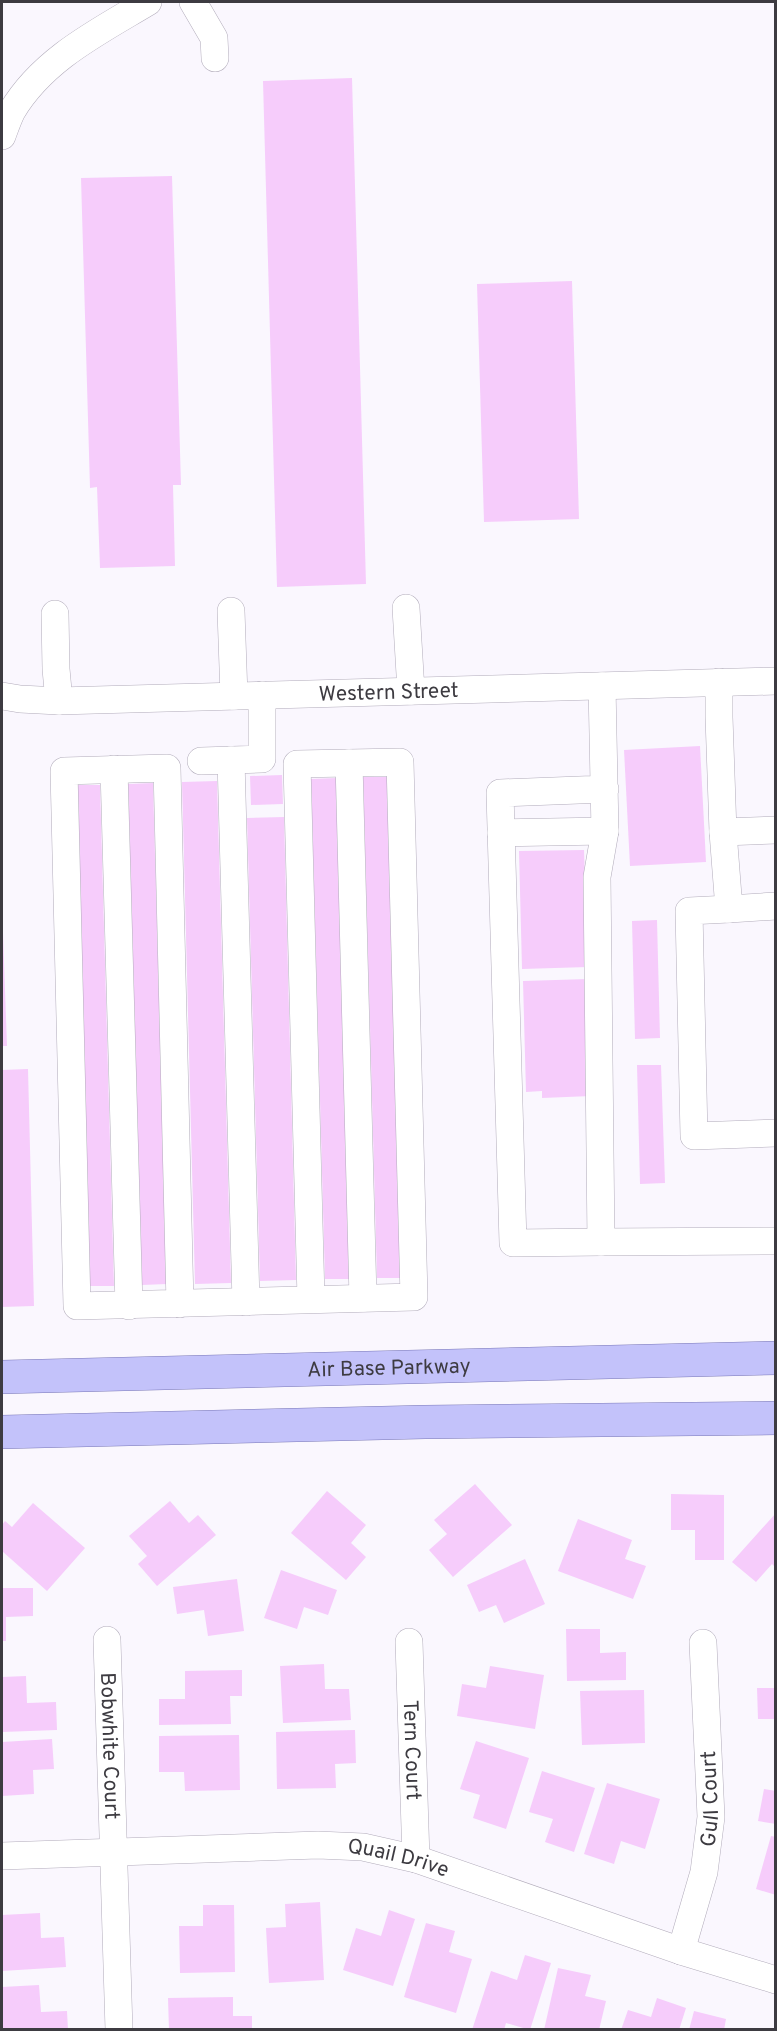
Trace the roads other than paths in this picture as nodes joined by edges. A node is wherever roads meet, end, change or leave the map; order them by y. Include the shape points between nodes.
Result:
1 (148, 2) edge
2 (193, 2) edge
3 (215, 58) dead end
4 (2, 136) edge
5 (406, 608) dead end
6 (231, 611) dead end
7 (55, 614) dead end
8 (776, 681) edge
9 (719, 682) junction
10 (602, 686) junction
11 (411, 691) junction
12 (261, 695) junction
13 (2, 696) edge
14 (234, 696) junction
15 (59, 701) junction
16 (231, 760) junction
17 (201, 761) dead end
18 (349, 763) junction
19 (114, 769) junction
20 (605, 789) junction
21 (776, 830) edge
22 (605, 831) junction
23 (723, 832) junction
24 (501, 833) junction
25 (776, 906) edge
26 (729, 909) junction
27 (776, 1133) edge
28 (776, 1241) edge
29 (602, 1242) junction
30 (363, 1298) junction
31 (311, 1299) junction
32 (246, 1302) junction
33 (180, 1304) junction
34 (129, 1306) junction
35 (776, 1358) edge
36 (2, 1377) edge
37 (776, 1418) edge
38 (2, 1432) edge
39 (107, 1640) dead end
40 (409, 1642) dead end
41 (703, 1643) dead end
42 (114, 1852) junction
43 (2, 1856) edge
44 (416, 1859) junction
45 (681, 1951) junction
46 (776, 1980) edge
47 (120, 2030) edge

1 - 4 street via 47,67 12,112
2 - 3 street via 214,38
5 - 11 street
6 - 14 street
7 - 15 street
8 - 9 street, Western Street
9 - 10 street, Western Street
9 - 23 street
10 - 11 street, Western Street
10 - 20 street
11 - 12 street, Western Street
12 - 14 street, Western Street
12 - 16 street via 262,759
13 - 15 street, Western Street
14 - 15 street, Western Street
16 - 17 street
16 - 32 street
18 - 30 street
18 - 30 street via 400,762 411,1154 414,1297
18 - 31 street via 297,764
19 - 33 street via 167,768
19 - 34 street
19 - 34 street via 64,771 77,1306
20 - 22 street
20 - 24 street via 500,793
21 - 23 street
22 - 24 street
22 - 29 street via 597,877
23 - 26 street
24 - 29 street via 513,1243
25 - 26 street
26 - 27 street via 689,910 694,1136
28 - 29 street
30 - 31 street
31 - 32 street
32 - 33 street
33 - 34 street
35 - 36 main road, Air Base Parkway
37 - 38 main road
39 - 42 street, Bobwhite Court
40 - 44 street, Tern Court
41 - 45 street, Gull Court via 711,1817 704,1872
42 - 43 street, Quail Drive
42 - 44 street, Quail Drive via 318,1845 363,1847
42 - 47 street, Bobwhite Court
44 - 45 street, Quail Drive
45 - 46 street, Quail Drive

